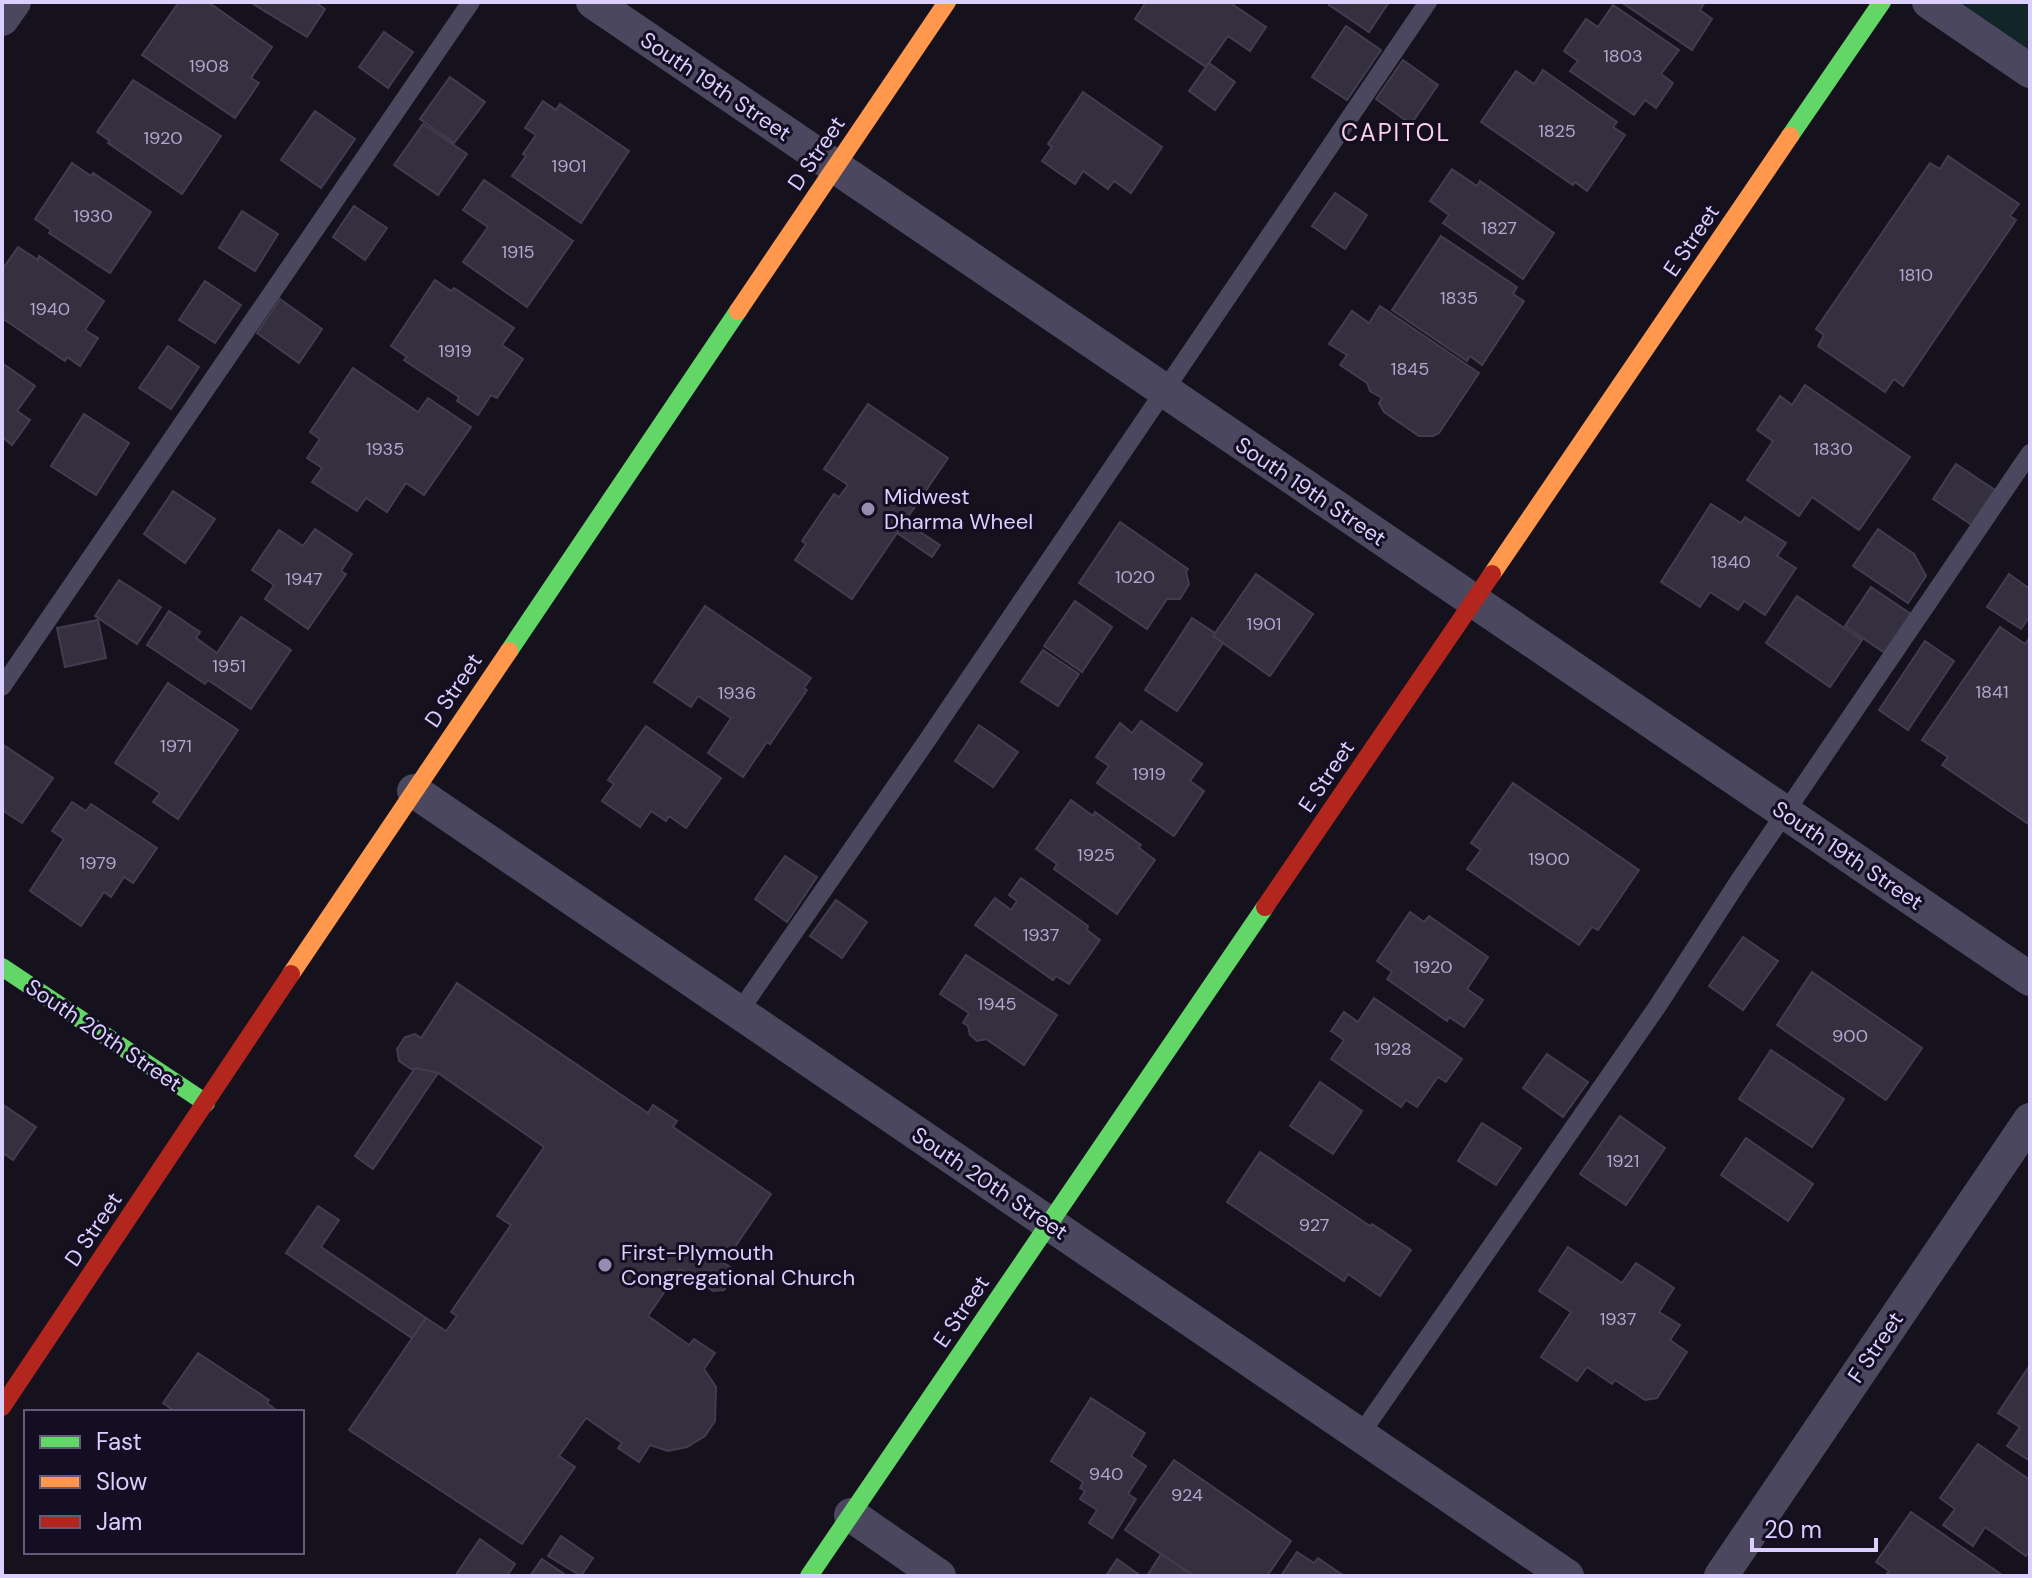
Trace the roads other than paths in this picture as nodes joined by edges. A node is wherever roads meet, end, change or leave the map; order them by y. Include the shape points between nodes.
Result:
1 (14, 2) edge
2 (471, 2) edge
3 (593, 2) edge
4 (947, 2) edge
5 (1428, 2) edge
6 (1882, 2) edge
7 (1929, 2) edge
8 (2, 19) edge
9 (2030, 71) edge
10 (836, 166) junction
11 (1164, 391) junction
12 (2030, 453) edge
13 (1473, 602) junction
14 (2, 687) edge
15 (414, 791) junction
16 (1785, 812) junction
17 (2, 967) edge
18 (2030, 979) edge
19 (739, 1012) junction
20 (206, 1103) junction
21 (2030, 1120) edge
22 (1050, 1224) junction
23 (2, 1407) edge
24 (1360, 1435) junction
25 (851, 1515) junction
26 (809, 1576) edge
27 (939, 1576) edge
28 (1567, 1576) edge
29 (1721, 1576) edge

1 - 8 street
2 - 14 lane
3 - 10 street, South 19th Street
4 - 10 street, D Street
5 - 11 lane
6 - 13 street, E Street
7 - 9 street
10 - 11 street, South 19th Street
10 - 15 street, D Street
11 - 13 street, South 19th Street
11 - 19 lane
12 - 16 lane
13 - 16 street, South 19th Street
13 - 22 street, E Street
15 - 19 street, South 20th Street
15 - 20 street, D Street
16 - 18 street, South 19th Street
16 - 24 lane via 1657,1007
17 - 20 street, South 20th Street
19 - 22 street, South 20th Street
20 - 23 street, D Street
21 - 29 street, F Street
22 - 24 street, South 20th Street
22 - 25 street, E Street
24 - 28 street, South 20th Street
25 - 26 street, E Street
25 - 27 street

